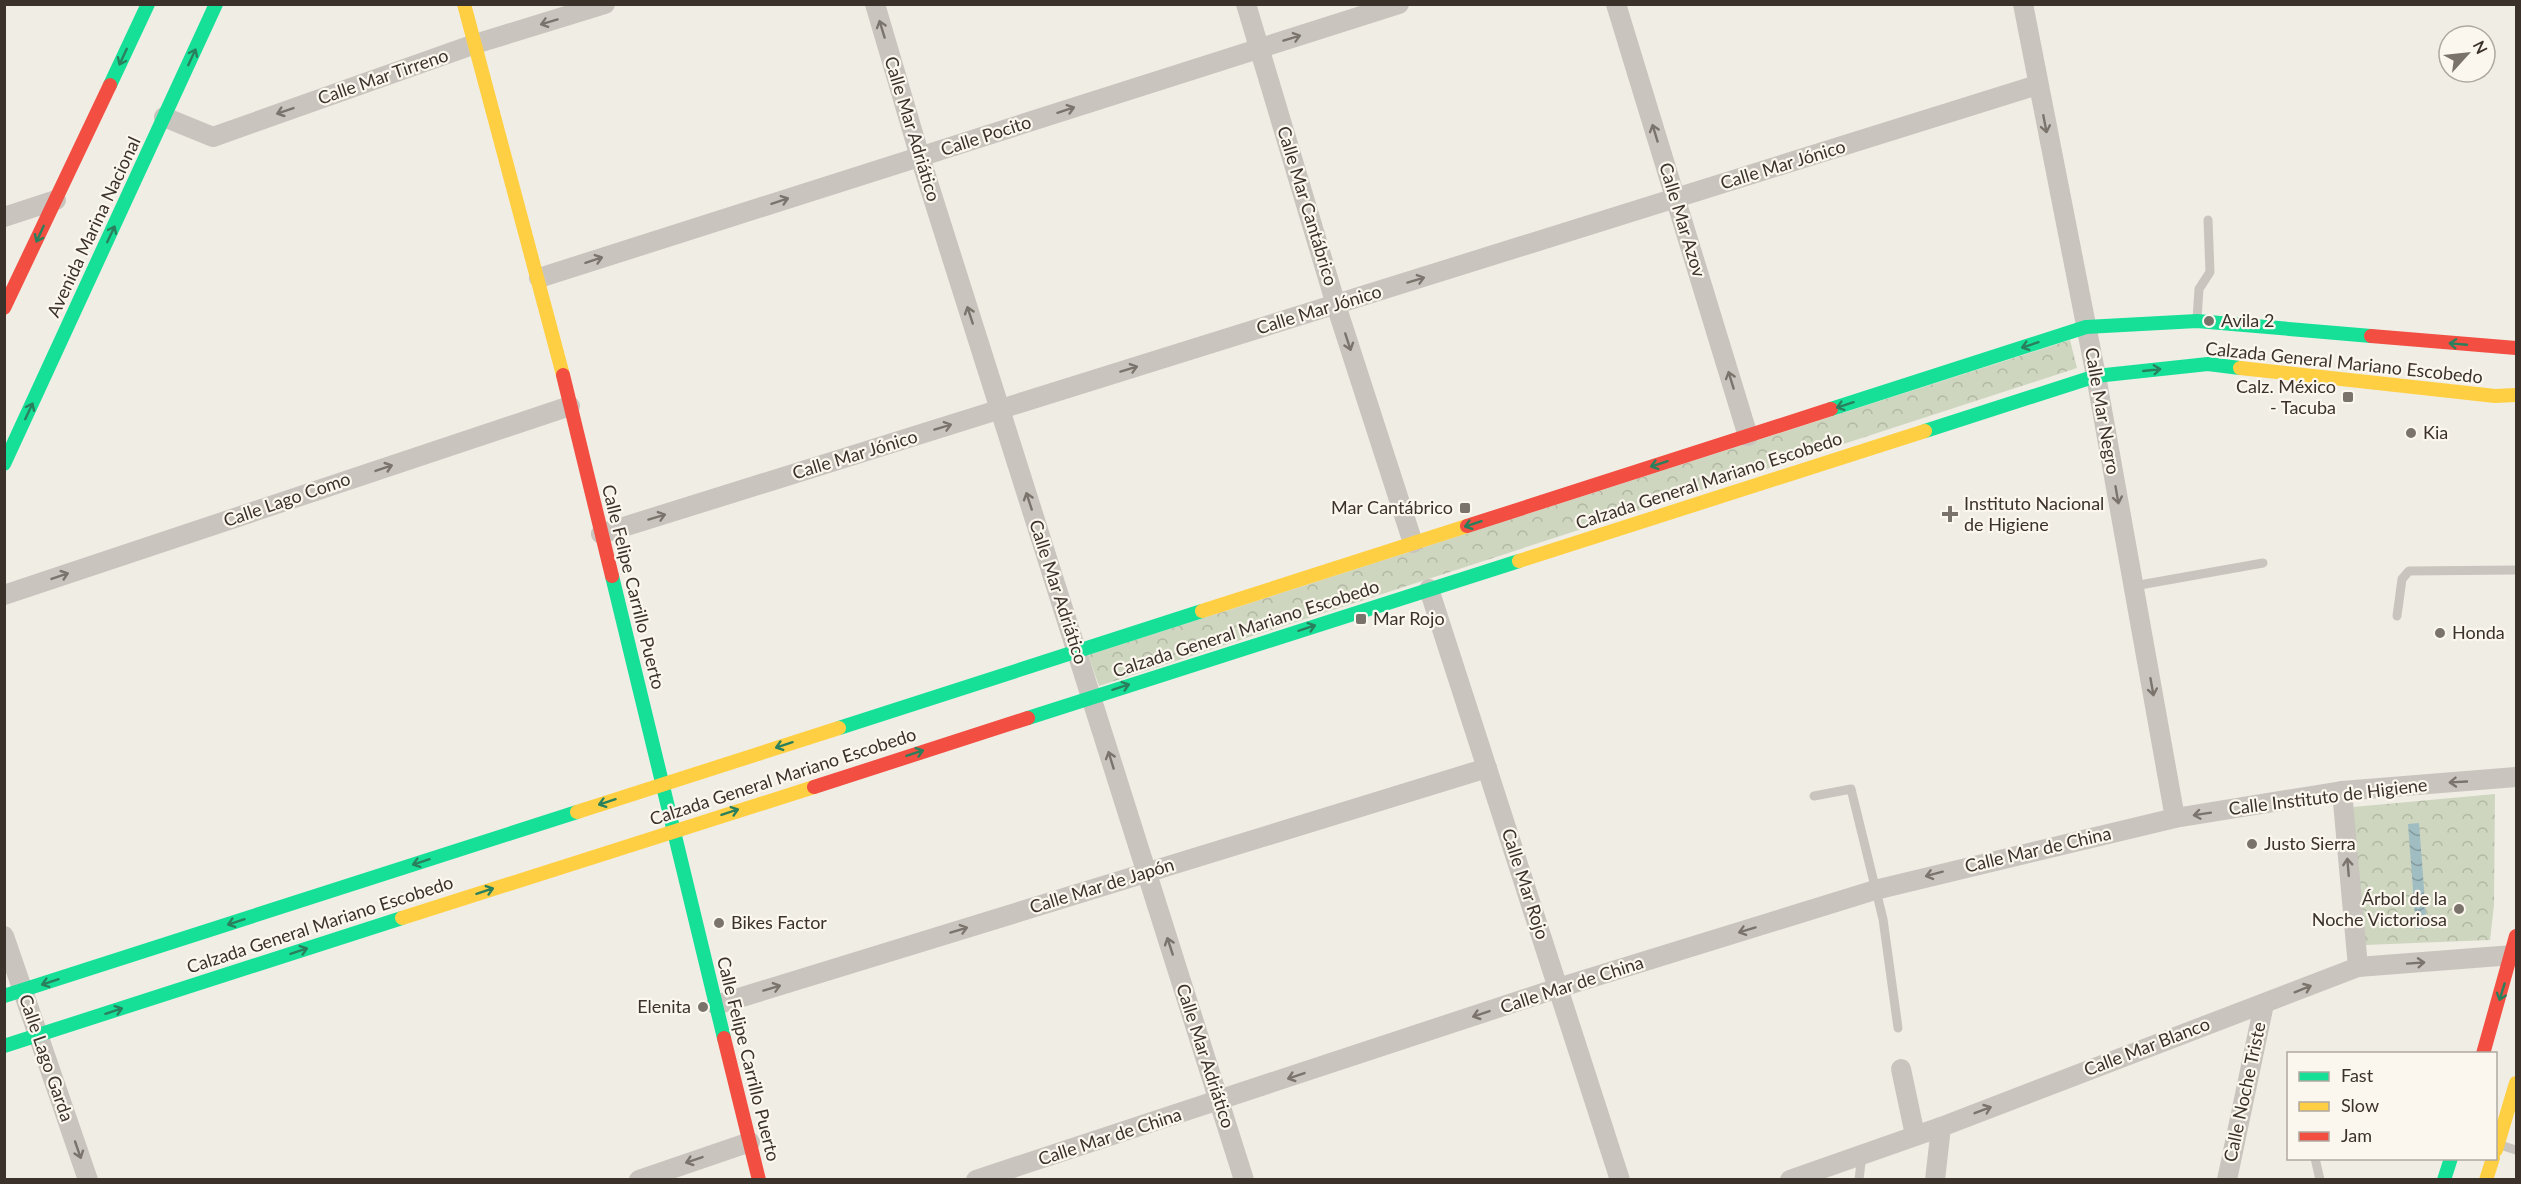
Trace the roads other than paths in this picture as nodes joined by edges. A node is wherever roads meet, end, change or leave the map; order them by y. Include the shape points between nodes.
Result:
1 (148, 4) edge
2 (216, 4) edge
3 (464, 4) edge
4 (605, 4) edge
5 (875, 4) edge
6 (1246, 4) edge
7 (1399, 4) edge
8 (1616, 4) edge
9 (2023, 4) edge
10 (475, 44) junction
11 (1260, 48) junction
12 (2037, 85) junction
13 (164, 117) junction
14 (920, 157) junction
15 (1675, 198) junction
16 (56, 200) junction
17 (4, 217) edge
18 (2208, 220) dead end
19 (539, 278) junction
20 (1336, 304) junction
21 (4, 308) edge
22 (2197, 321) junction
23 (2086, 327) junction
24 (2517, 348) edge
25 (2096, 376) junction
26 (2517, 395) edge
27 (570, 406) junction
28 (1000, 410) junction
29 (1748, 436) junction
30 (4, 464) edge
31 (601, 534) junction
32 (1413, 543) junction
33 (2263, 563) dead end
34 (2517, 570) edge
35 (2134, 586) junction
36 (1429, 589) junction
37 (4, 595) edge
38 (2397, 616) dead end
39 (1077, 651) junction
40 (1092, 697) junction
41 (1487, 768) junction
42 (2517, 777) edge
43 (663, 784) junction
44 (2342, 791) junction
45 (1814, 796) dead end
46 (2175, 818) junction
47 (674, 830) junction
48 (1146, 872) junction
49 (1875, 890) junction
50 (4, 936) edge
51 (2517, 936) edge
52 (2513, 955) junction
53 (2358, 967) junction
54 (1558, 988) junction
55 (14, 993) edge
56 (2264, 1004) junction
57 (716, 1005) junction
58 (1898, 1028) dead end
59 (38, 1035) junction
60 (4, 1046) edge
61 (2483, 1052) edge
62 (1901, 1069) dead end
63 (2517, 1083) edge
64 (1219, 1102) junction
65 (1941, 1127) junction
66 (1915, 1136) junction
67 (750, 1142) junction
68 (2497, 1144) edge
69 (2497, 1147) edge
70 (2517, 1150) edge
71 (1862, 1154) junction
72 (2315, 1160) edge
73 (2450, 1160) edge
74 (2492, 1160) edge
75 (88, 1179) edge
76 (639, 1179) edge
77 (759, 1179) edge
78 (976, 1179) edge
79 (1244, 1179) edge
80 (1620, 1179) edge
81 (1790, 1179) edge
82 (1859, 1179) edge
83 (1935, 1179) edge
84 (2227, 1179) edge
85 (2320, 1179) edge
86 (2445, 1179) edge
87 (2486, 1179) edge

1 -> 16 main road
13 -> 2 main road, Avenida Marina Nacional
3 - 10 main road, Calle Felipe Carrillo Puerto
4 -> 10 street, Calle Mar Tirreno
14 -> 5 street, Calle Mar Adriático
6 - 11 street, Calle Mar Cantábrico
11 -> 7 street, Calle Pocito
15 -> 8 street, Calle Mar Azov
9 - 12 street, Calle Mar Negro
10 -> 13 street, Calle Mar Tirreno via 213,137
10 - 19 main road, Calle Felipe Carrillo Puerto
14 -> 11 street, Calle Pocito
11 - 20 street, Calle Mar Cantábrico
12 - 15 street, Calle Mar Jónico
12 -> 23 street, Calle Mar Negro
30 -> 13 main road, Avenida Marina Nacional
19 -> 14 street, Calle Pocito
28 -> 14 street, Calle Mar Adriático
20 -> 15 street, Calle Mar Jónico
29 -> 15 street, Calle Mar Azov
16 - 17 street
16 -> 21 main road
18 - 22 lane via 2210,272 2199,289
19 - 27 main road, Calle Felipe Carrillo Puerto
28 -> 20 street, Calle Mar Jónico
20 -> 32 street, Calle Mar Cantábrico
22 - 23 main road, Calzada General Mariano Escobedo
24 -> 22 main road, Calzada General Mariano Escobedo
23 - 25 street, Calle Mar Negro
23 -> 29 main road, Calzada General Mariano Escobedo
25 -> 26 main road, Calzada General Mariano Escobedo via 2208,364 2495,396
25 -> 35 street, Calle Mar Negro
25 - 36 main road, Calzada General Mariano Escobedo
27 - 31 main road, Calle Felipe Carrillo Puerto
37 -> 27 street, Calle Lago Como
31 -> 28 street, Calle Mar Jónico
39 -> 28 street, Calle Mar Adriático
29 -> 32 main road, Calzada General Mariano Escobedo
31 - 43 main road, Calle Felipe Carrillo Puerto
32 - 39 main road, Calzada General Mariano Escobedo
33 - 35 lane
34 - 38 lane via 2409,571 2402,579
35 -> 46 street, Calle Mar Negro
40 -> 36 main road, Calzada General Mariano Escobedo
36 - 41 street, Calle Mar Rojo
39 - 40 street, Calle Mar Adriático
39 -> 43 main road, Calzada General Mariano Escobedo
47 -> 40 main road, Calzada General Mariano Escobedo
48 -> 40 street, Calle Mar Adriático
41 - 48 street, Calle Mar de Japón
41 - 54 street, Calle Mar Rojo
42 -> 44 street, Calle Instituto de Higiene
43 - 47 main road, Calle Felipe Carrillo Puerto
43 -> 55 main road, Calzada General Mariano Escobedo
44 -> 46 street, Calle Instituto de Higiene
53 -> 44 street
45 - 49 lane via 1851,789
46 -> 49 street, Calle Mar de China
47 - 57 main road, Calle Felipe Carrillo Puerto
59 -> 47 main road, Calzada General Mariano Escobedo
57 -> 48 street, Calle Mar de Japón
64 -> 48 street, Calle Mar Adriático
49 -> 54 street, Calle Mar de China
49 - 58 lane via 1883,919
50 - 55 street, Calle Lago Garda
51 - 52 main road
53 -> 52 street, Calle Mar Blanco
52 -> 61 main road
56 -> 53 street, Calle Mar Blanco
54 -> 64 street, Calle Mar de China
54 - 80 street, Calle Mar Rojo
55 - 59 street, Calle Lago Garda
65 -> 56 street, Calle Mar Blanco
56 - 84 street, Calle Noche Triste
57 - 67 main road, Calle Felipe Carrillo Puerto
59 - 60 main road, Calzada General Mariano Escobedo
59 -> 75 street, Calle Lago Garda
62 - 66 street
63 - 68 main road
64 - 78 street, Calle Mar de China
64 - 79 street, Calle Mar Adriático
65 - 66 street, Calle Mar Blanco
65 - 83 street
66 - 71 street, Calle Mar Blanco
67 -> 76 street
67 - 77 main road, Calle Felipe Carrillo Puerto
69 - 70 lane
71 - 81 street, Calle Mar Blanco
71 - 82 lane
72 - 85 lane
73 - 86 main road
74 - 87 main road

